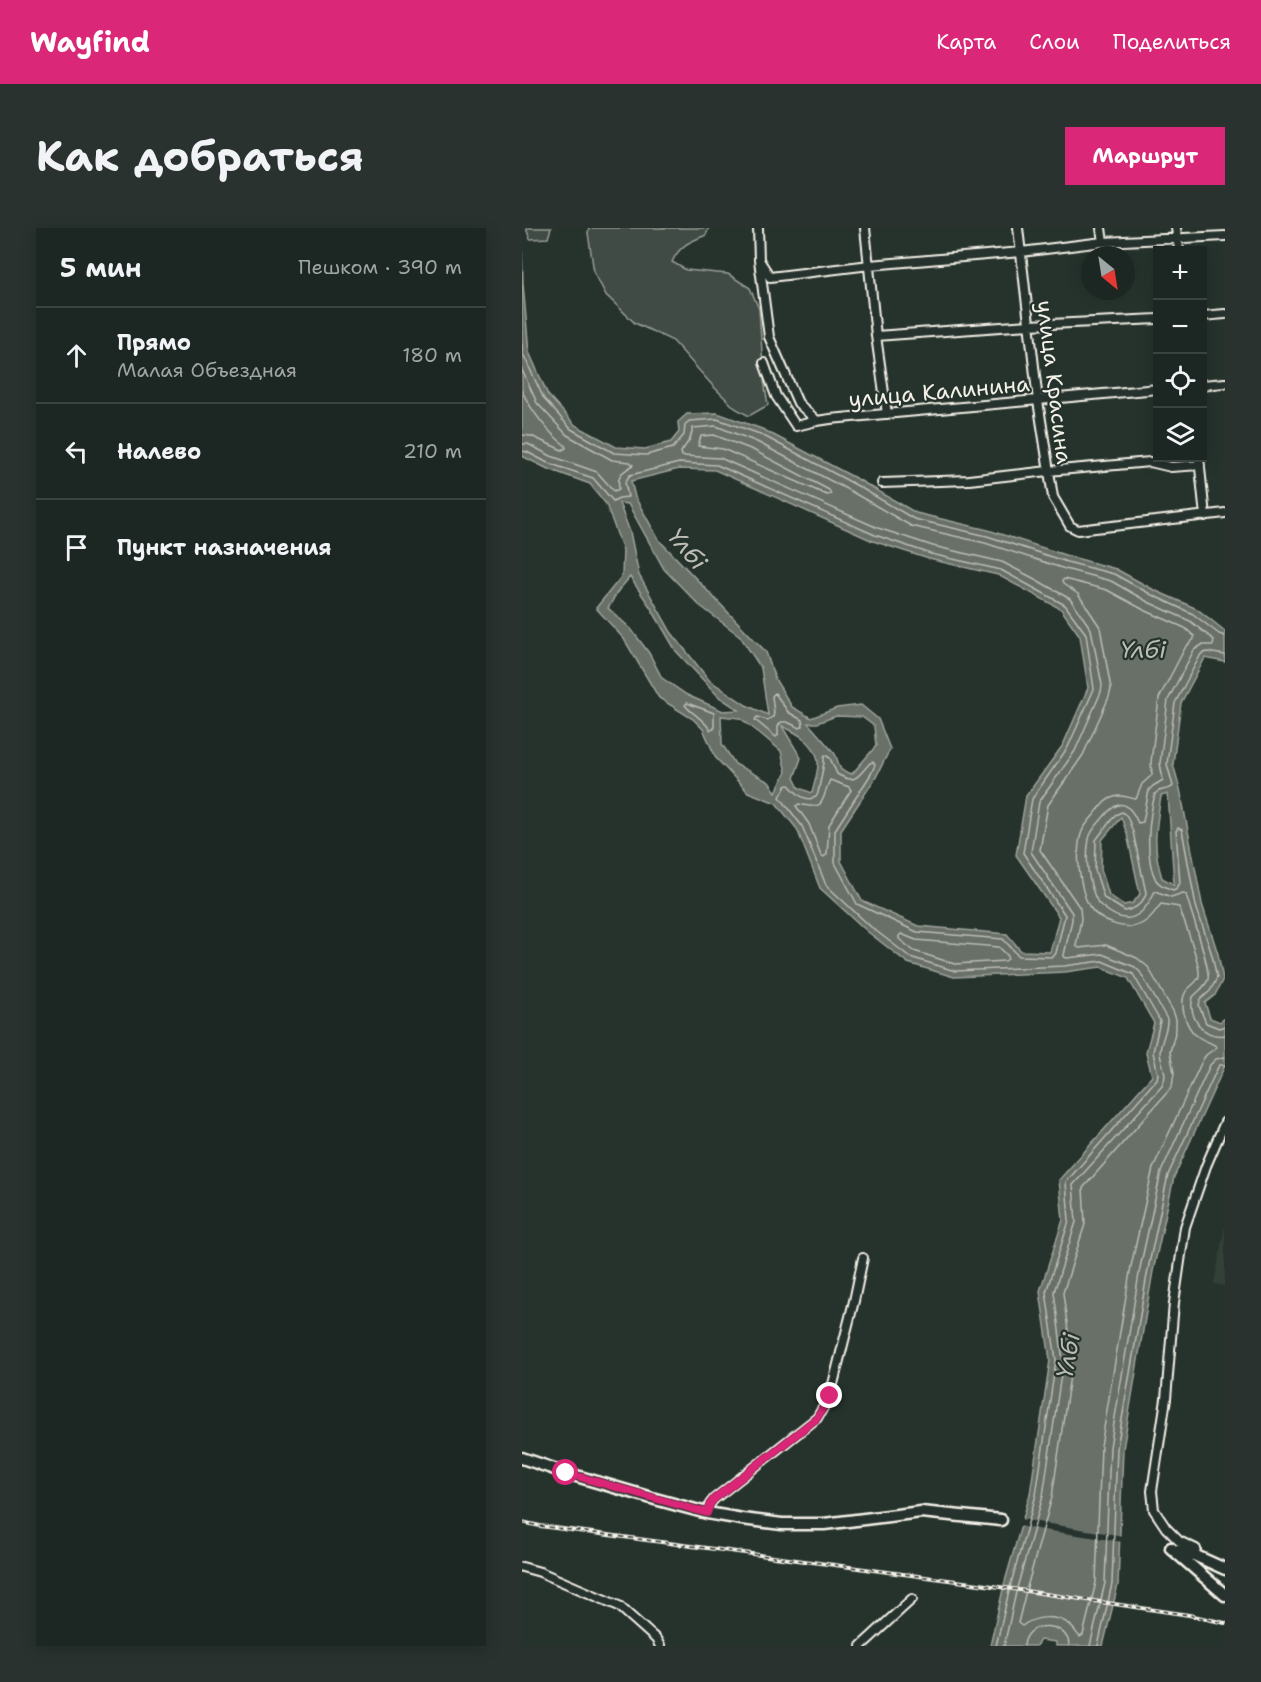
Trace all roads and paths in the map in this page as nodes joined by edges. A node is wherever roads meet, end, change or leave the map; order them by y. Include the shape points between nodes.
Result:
1 (758, 228) edge
2 (865, 228) edge
3 (1018, 228) edge
4 (1101, 228) edge
5 (1176, 228) edge
6 (1225, 236) edge
7 (1178, 239) junction
8 (1103, 242) junction
9 (1179, 246) edge
10 (1022, 252) junction
11 (759, 260) junction
12 (870, 265) junction
13 (1225, 314) edge
14 (1207, 316) edge
15 (1153, 319) edge
16 (1029, 326) junction
17 (876, 336) junction
18 (764, 363) dead end
19 (1225, 382) edge
20 (1207, 384) edge
21 (1153, 390) edge
22 (1038, 401) junction
23 (886, 414) junction
24 (817, 421) junction
25 (1195, 462) edge
26 (1200, 462) edge
27 (1048, 471) junction
28 (882, 483) dead end
29 (1225, 513) edge
30 (1205, 516) junction
31 (1225, 1122) edge
32 (863, 1258) dead end
33 (522, 1458) edge
34 (707, 1513) junction
35 (1001, 1520) dead end
36 (1194, 1555) junction
37 (522, 1567) edge
38 (1225, 1569) edge
39 (1224, 1589) edge
40 (912, 1599) dead end
41 (660, 1646) edge
42 (861, 1646) edge

1 - 11 street
2 - 12 street
3 - 10 street, улица Красина
4 - 8 street
5 - 7 street
6 - 7 street
7 - 8 street
7 - 9 street
8 - 10 street
10 - 12 street
10 - 16 street, улица Красина
11 - 12 street via 770,277
11 - 24 street via 769,337 798,403
12 - 17 street
13 - 14 street
15 - 16 street
16 - 17 street
16 - 22 street, улица Красина
17 - 23 street
18 - 24 street, улица Калинина via 776,396 796,426
19 - 20 street
21 - 22 street, улица Калинина
22 - 23 street, улица Калинина
22 - 27 street, улица Красина
23 - 24 street, улица Калинина
25 - 27 street via 1172,467 1150,462
26 - 30 street
27 - 28 street via 969,480
27 - 30 street, улица Красина via 1053,497 1070,526 1078,530
29 - 30 street
31 - 36 street via 1185,1227 1152,1491 1154,1510 1179,1541 1196,1549
32 - 34 street via 830,1396 817,1418 714,1499
33 - 34 main road
34 - 35 main road via 782,1524 824,1524 921,1512
36 - 38 main road
36 - 39 main road via 1169,1547
37 - 41 street via 619,1606
40 - 42 street

